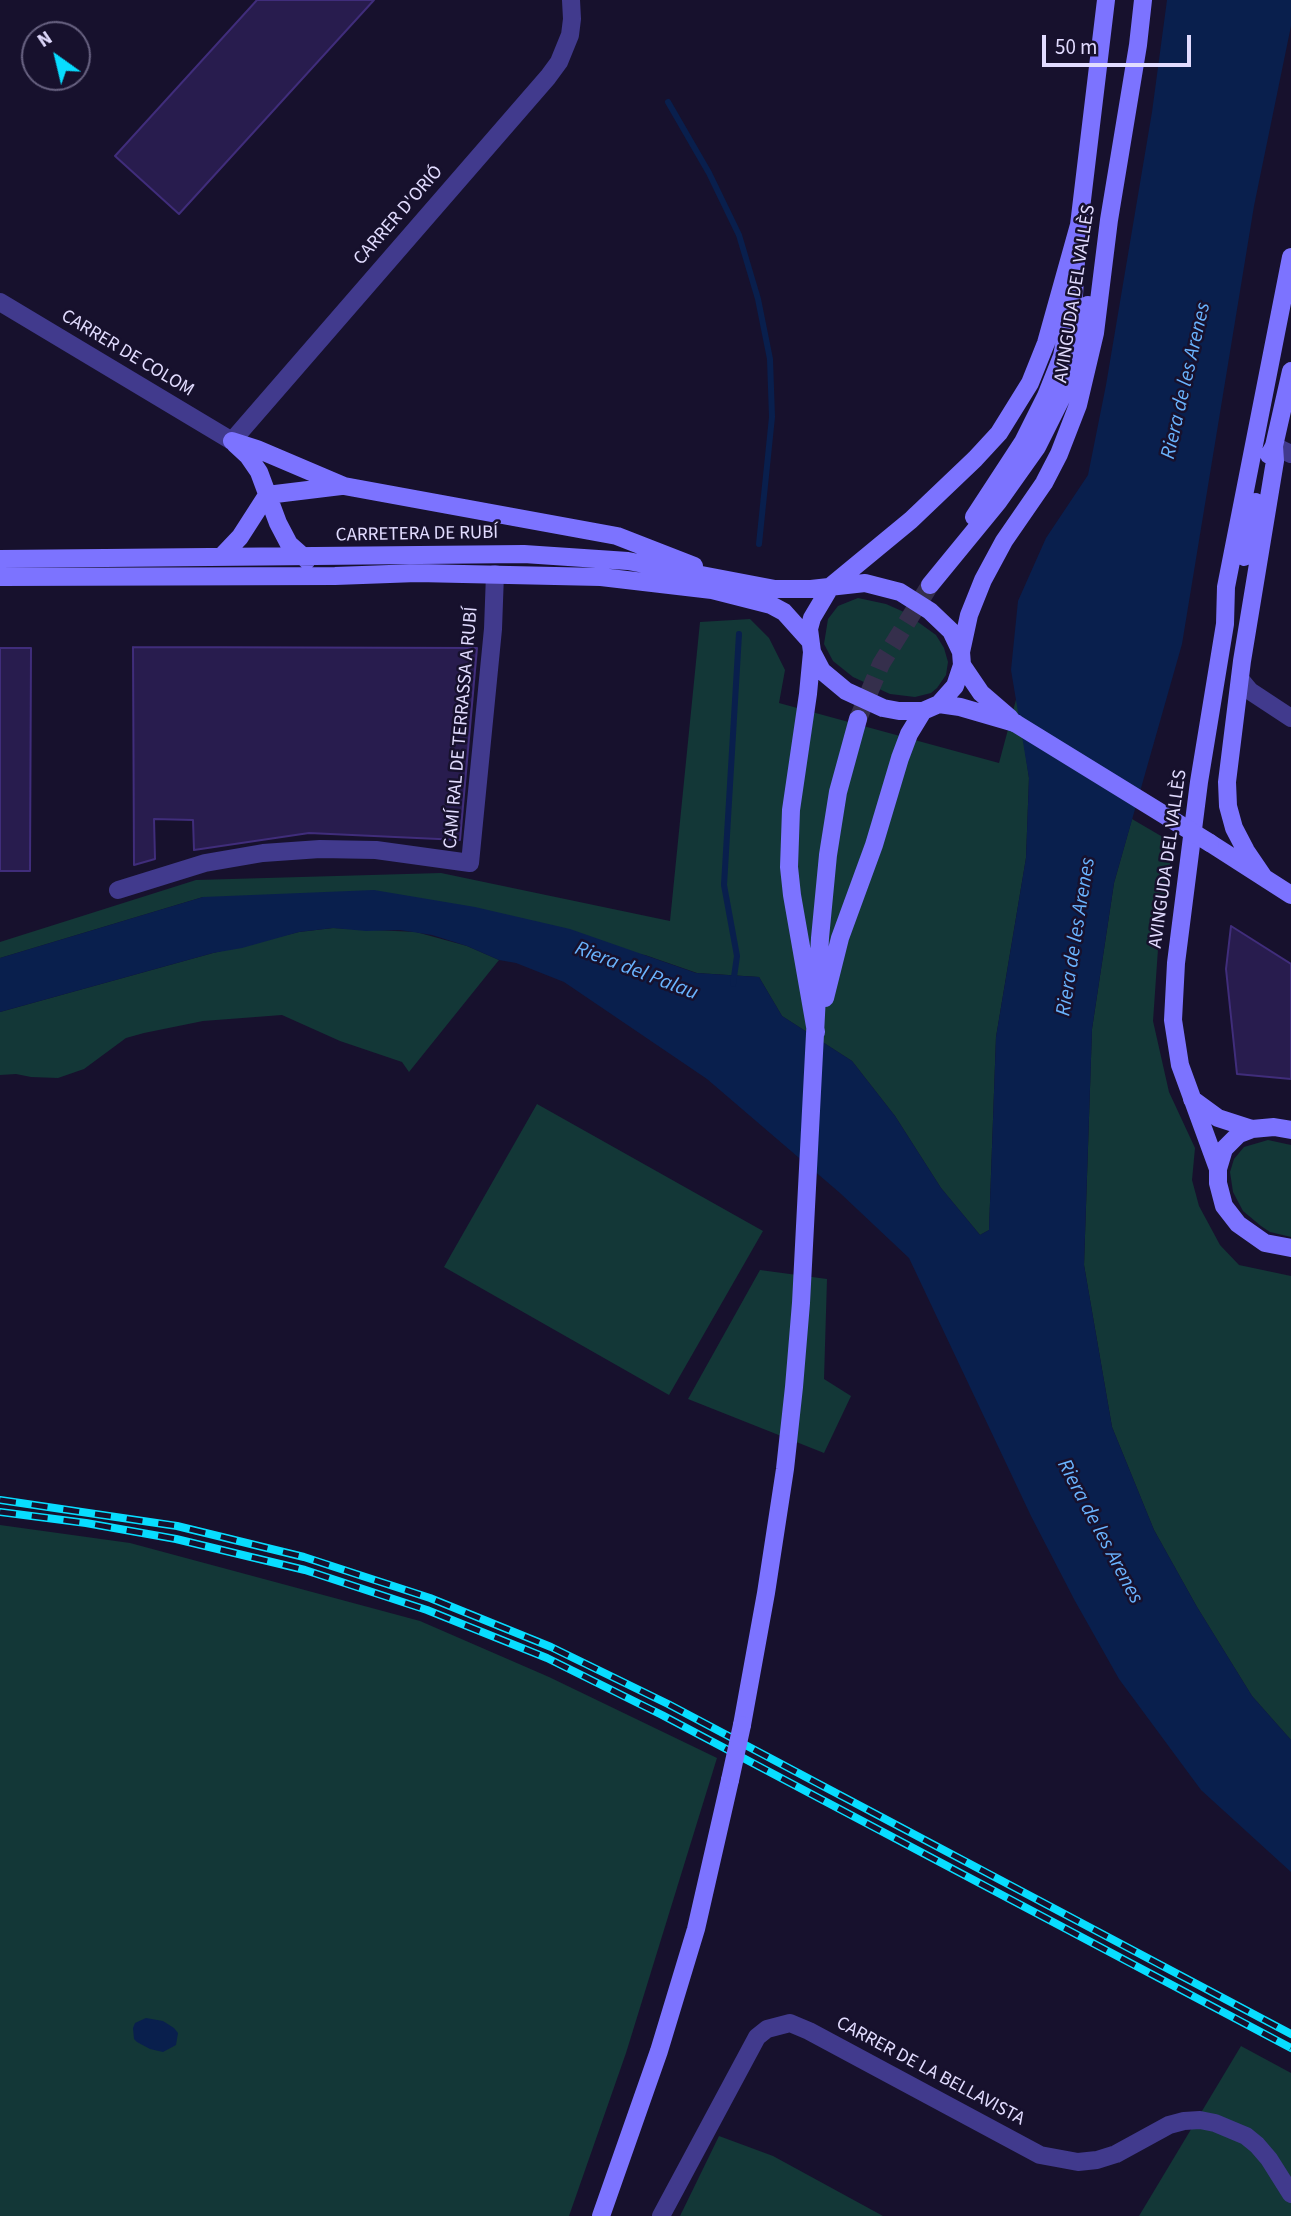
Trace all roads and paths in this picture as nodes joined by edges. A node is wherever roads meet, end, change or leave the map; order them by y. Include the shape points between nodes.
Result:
1 (1106, 0) edge
2 (1143, 0) edge
3 (571, 3) edge
4 (1109, 220) junction
5 (1079, 225) junction
6 (1291, 257) edge
7 (0, 302) edge
8 (1291, 371) edge
9 (232, 441) junction
10 (1274, 446) junction
11 (1291, 454) edge
12 (344, 486) junction
13 (267, 495) junction
14 (951, 556) junction
15 (221, 557) junction
16 (301, 557) junction
17 (0, 559) edge
18 (417, 573) junction
19 (495, 574) junction
20 (0, 577) edge
21 (715, 577) junction
22 (930, 584) tunnel mouth
23 (837, 586) junction
24 (1225, 624) junction
25 (811, 647) junction
26 (961, 659) junction
27 (1240, 679) junction
28 (931, 708) junction
29 (1291, 718) edge
30 (858, 719) tunnel mouth
31 (1015, 723) junction
32 (1263, 876) junction
33 (118, 890) dead end
34 (1290, 893) edge
35 (816, 1032) junction
36 (1192, 1099) junction
37 (1252, 1129) junction
38 (1291, 1130) edge
39 (1218, 1169) junction
40 (1291, 1248) edge
41 (1291, 2194) edge
42 (601, 2216) edge
43 (661, 2216) edge

1 - 5 main road, AVINGUDA DEL VALLÈS
2 - 4 main road, AVINGUDA DEL VALLÈS
3 - 9 street, CARRER D'ORIÓ via 570,34 548,77
4 - 14 main road via 1061,400 1022,469
4 - 26 main road, AVINGUDA DEL VALLÈS via 1095,333 1078,405 1044,483 983,580 968,615
5 - 14 main road via 1074,295 1062,356 1023,442
5 - 23 main road, AVINGUDA DEL VALLÈS via 1046,343 1030,383 999,433 954,481
6 - 24 main road, AVINGUDA DEL VALLÈS via 1228,575
7 - 9 street, CARRER DE COLOM
8 - 10 main road, AVINGUDA DEL VALLÈS
9 - 12 main road
9 - 13 main road via 251,459
10 - 11 street
10 - 24 main road, AVINGUDA DEL VALLÈS via 1265,463
10 - 27 main road, AVINGUDA DEL VALLÈS
12 - 13 main road
12 - 21 main road via 617,536
13 - 15 main road
13 - 16 main road via 289,544
14 - 22 main road
15 - 16 main road, CARRETERA DE RUBÍ
15 - 17 main road, CARRETERA DE RUBÍ
16 - 18 main road via 320,564
16 - 21 main road, CARRETERA DE RUBÍ via 586,557
18 - 19 main road, CARRETERA DE RUBÍ
18 - 20 main road, CARRETERA DE RUBÍ
19 - 25 main road, CARRETERA DE RUBÍ via 601,577 712,590 784,612
19 - 33 street, CAMÍ RAL DE TERRASSA A RUBÍ via 470,863 376,850 286,851 205,863
21 - 23 main road, CARRETERA DE RUBÍ via 775,589
23 - 25 main road via 820,602 809,629
23 - 26 main road via 865,583 916,601 946,626
24 - 36 main road, AVINGUDA DEL VALLÈS via 1199,782 1174,990 1175,1037
25 - 28 main road via 822,671 846,691 883,708
25 - 35 main road via 789,838 790,877
26 - 28 main road via 955,686
26 - 31 main road via 981,693
27 - 29 street
27 - 32 main road, AVINGUDA DEL VALLÈS via 1228,806 1234,828
28 - 31 main road via 960,707
28 - 35 main road via 909,734 900,758 840,938
30 - 35 main road via 832,822
31 - 32 main road, bridge
32 - 34 main road
35 - 42 main road, bridge via 801,1303 785,1469 766,1593 696,1929
36 - 37 main road via 1218,1118
36 - 39 main road, AVINGUDA DEL VALLÈS
37 - 38 main road
37 - 39 main road via 1230,1141
39 - 40 main road, AVINGUDA DEL VALLÈS via 1224,1206 1238,1224 1265,1243
41 - 43 street, CARRER DE LA BELLAVISTA via 1257,2145 1200,2120 1169,2125 1097,2160 1078,2162 1040,2155 790,2023 757,2037

